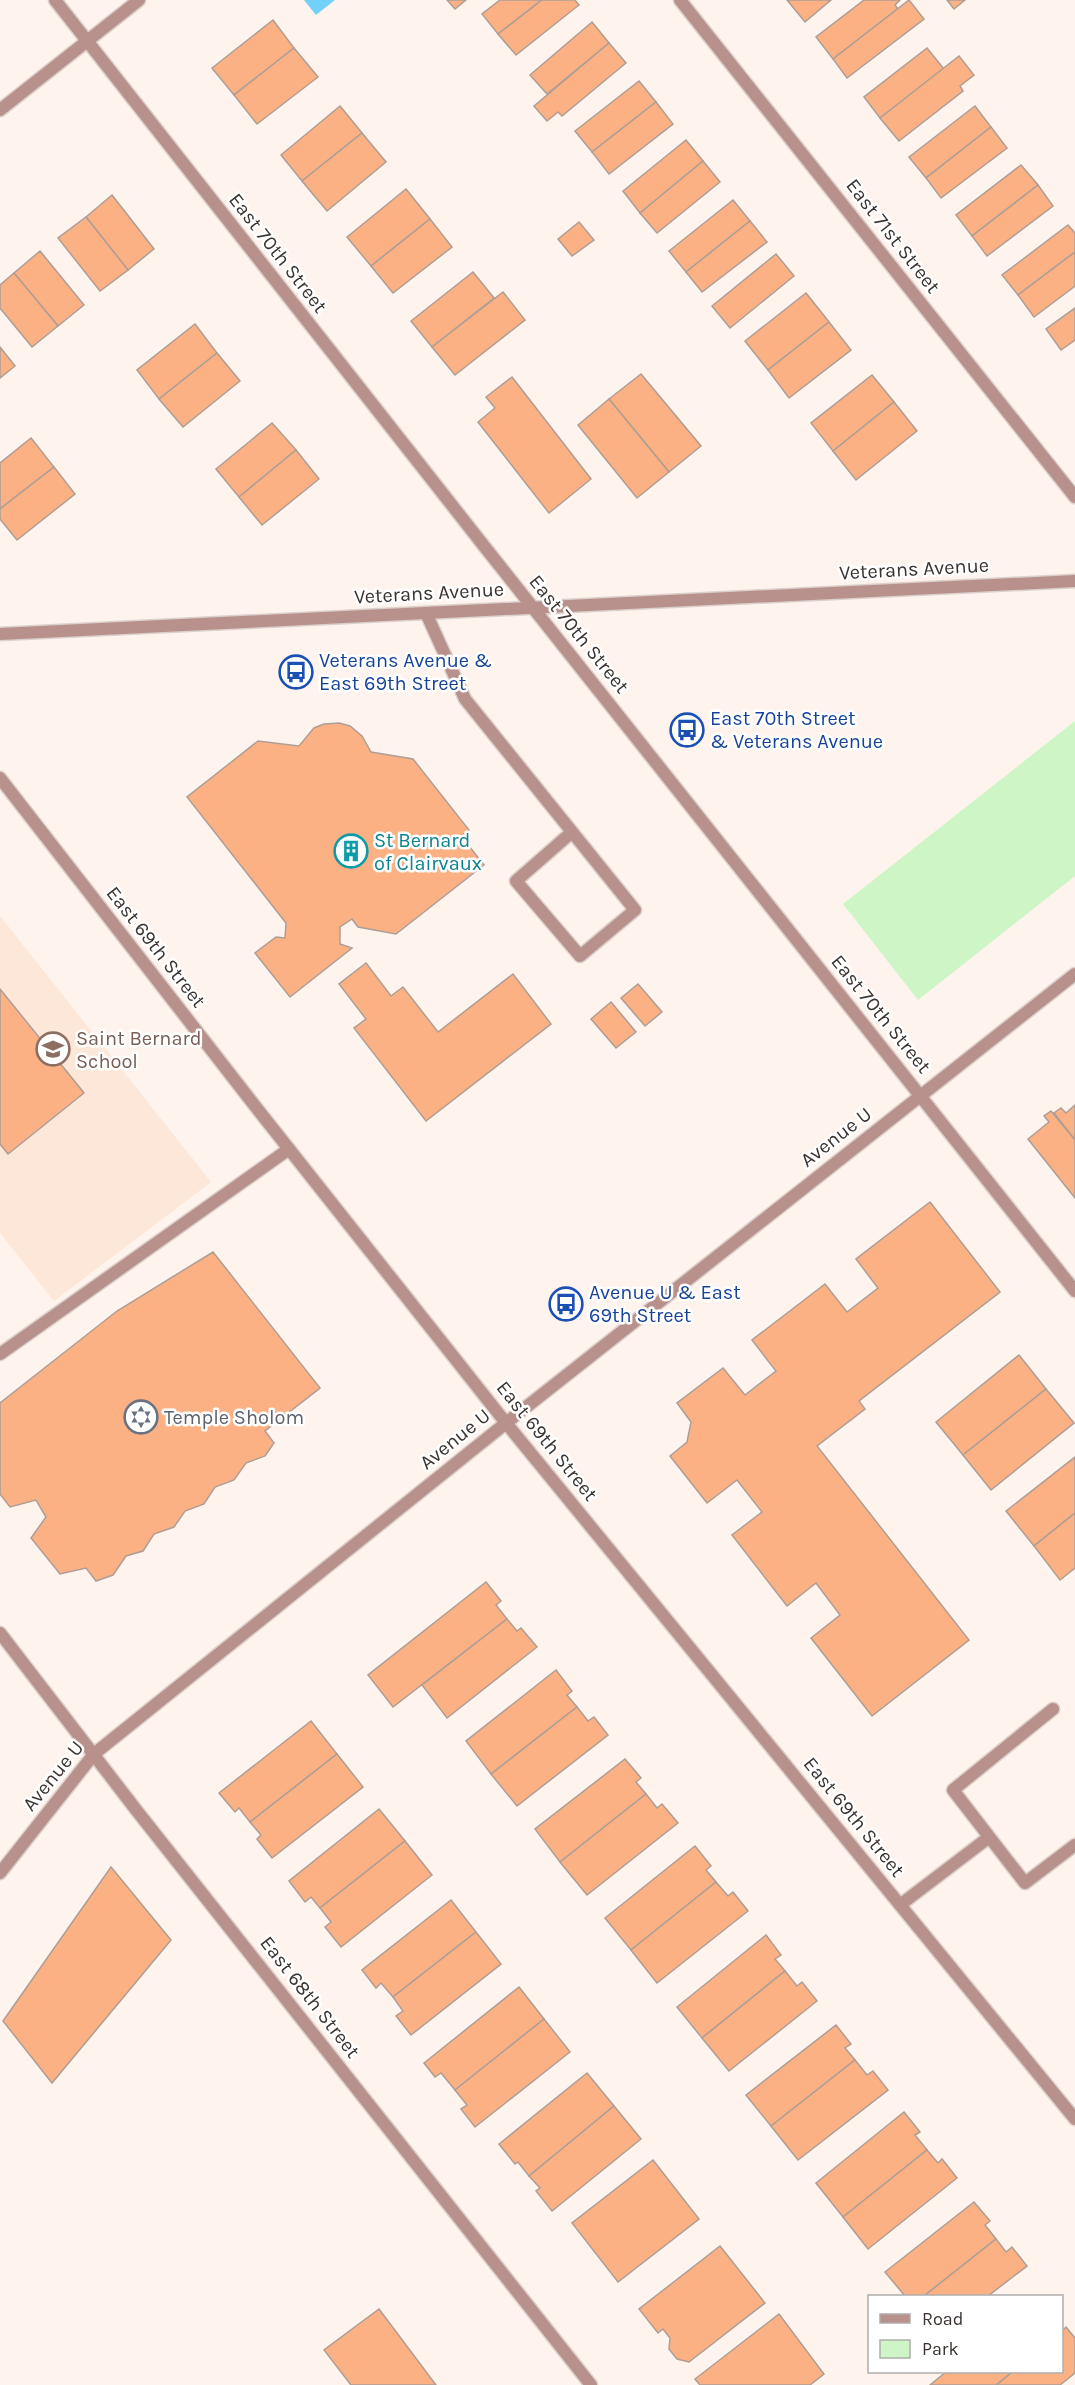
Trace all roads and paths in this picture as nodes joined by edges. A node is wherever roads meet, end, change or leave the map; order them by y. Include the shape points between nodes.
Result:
1 (55, 0) edge
2 (139, 0) edge
3 (680, 0) edge
4 (87, 40) junction
5 (0, 110) edge
6 (1075, 497) edge
7 (1075, 580) edge
8 (533, 608) junction
9 (426, 613) junction
10 (0, 634) edge
11 (0, 778) edge
12 (572, 832) junction
13 (1075, 974) edge
14 (921, 1096) junction
15 (289, 1149) junction
16 (1075, 1291) edge
17 (0, 1354) edge
18 (506, 1423) junction
19 (0, 1633) edge
20 (1053, 1709) dead end
21 (94, 1754) junction
22 (988, 1838) junction
23 (1075, 1845) edge
24 (0, 1873) edge
25 (900, 1905) junction
26 (1075, 2119) edge
27 (591, 2385) edge

1 - 4 street, East 70th Street
2 - 4 street
3 - 6 street, East 71st Street
4 - 5 street
4 - 8 street, East 70th Street
7 - 8 street, Veterans Avenue
8 - 9 street, Veterans Avenue
8 - 14 street, East 70th Street
9 - 10 street, Veterans Avenue
9 - 12 street via 465,699
11 - 15 street, East 69th Street
12 - 12 street via 516,881 579,956 635,910
13 - 14 street, Avenue U
14 - 16 street, East 70th Street
14 - 18 street, Avenue U
15 - 17 street
15 - 18 street, East 69th Street
18 - 21 street, Avenue U
18 - 25 street, East 69th Street
19 - 21 street, East 68th Street
20 - 22 street via 953,1790
21 - 24 street, Avenue U
21 - 27 street, East 68th Street
22 - 23 street via 1025,1883
22 - 25 street
25 - 26 street, East 69th Street

